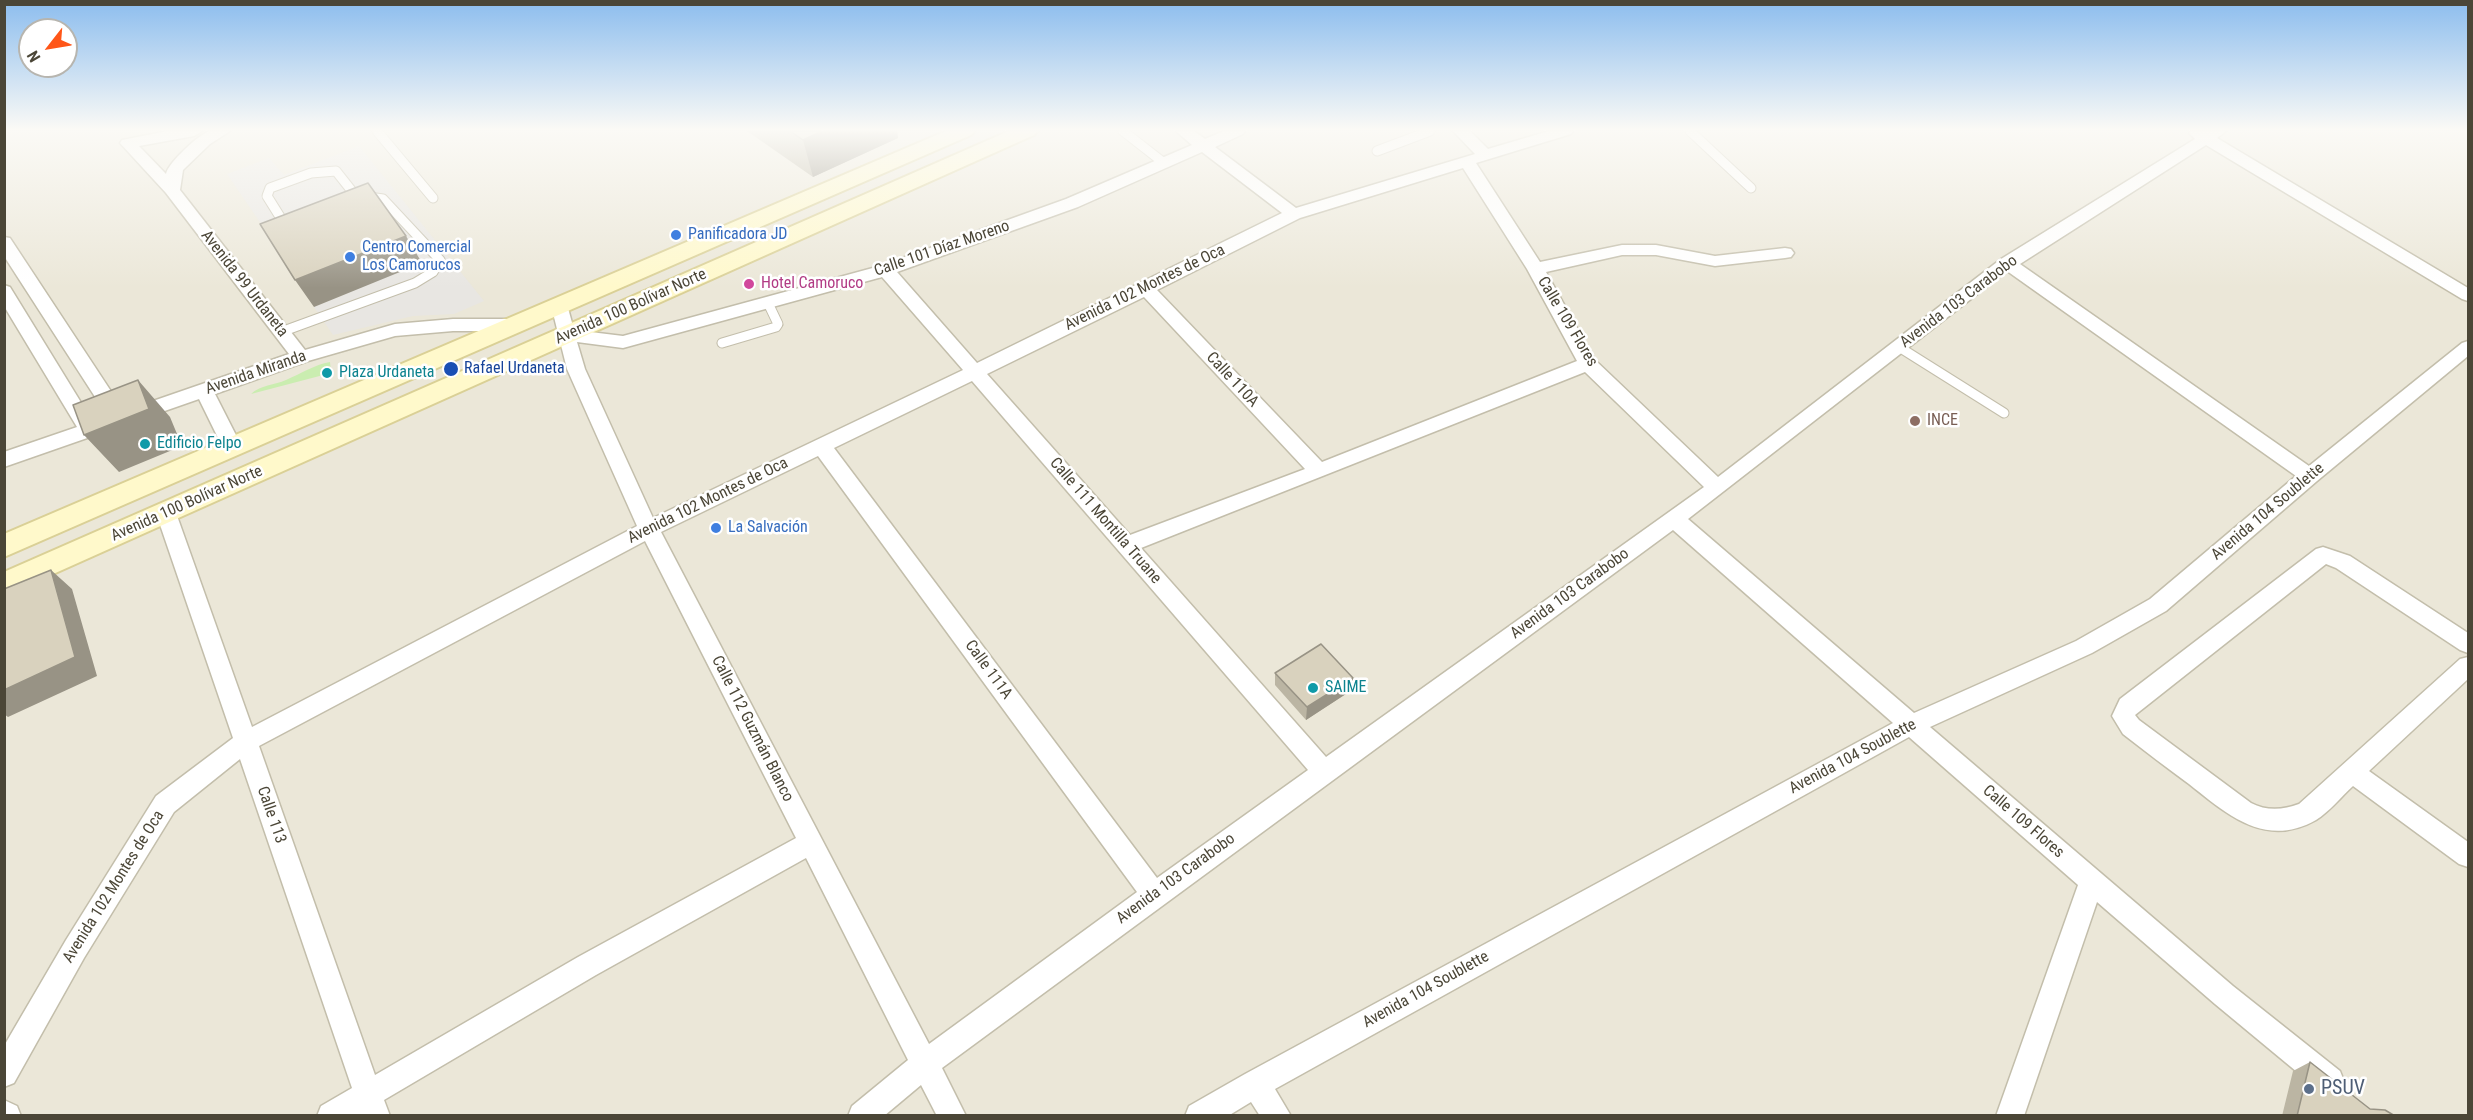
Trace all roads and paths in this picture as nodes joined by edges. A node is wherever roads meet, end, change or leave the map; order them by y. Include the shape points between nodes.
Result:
1 (166, 183) edge
2 (173, 183) edge
3 (284, 183) edge
4 (346, 183) edge
5 (421, 183) edge
6 (843, 183) edge
7 (909, 183) edge
8 (1117, 183) edge
9 (1253, 183) edge
10 (1396, 183) edge
11 (1481, 183) edge
12 (1746, 183) edge
13 (2130, 183) edge
14 (2286, 183) edge
15 (1751, 188) dead end
16 (172, 190) junction
17 (434, 198) dead end
18 (383, 199) junction
19 (362, 207) edge
20 (1294, 214) junction
21 (298, 231) edge
22 (4, 242) edge
23 (1785, 253) dead end
24 (2007, 263) junction
25 (1536, 269) junction
26 (886, 270) junction
27 (1146, 289) junction
28 (4, 291) edge
29 (2469, 295) edge
30 (768, 303) junction
31 (560, 305) junction
32 (515, 325) junction
33 (281, 332) junction
34 (566, 335) junction
35 (722, 343) dead end
36 (2469, 347) edge
37 (1899, 348) junction
38 (301, 357) junction
39 (1588, 364) junction
40 (975, 371) junction
41 (204, 391) junction
42 (2004, 413) dead end
43 (120, 420) junction
44 (88, 431) junction
45 (821, 445) junction
46 (232, 447) junction
47 (4, 460) edge
48 (1318, 471) junction
49 (2310, 476) junction
50 (1717, 488) junction
51 (166, 513) junction
52 (1674, 519) junction
53 (650, 529) junction
54 (1126, 545) junction
55 (4, 546) edge
56 (4, 585) edge
57 (2469, 644) edge
58 (2469, 666) edge
59 (1911, 725) junction
60 (245, 742) junction
61 (1323, 771) junction
62 (2351, 771) junction
63 (810, 843) junction
64 (2469, 856) edge
65 (2092, 881) junction
66 (1154, 895) junction
67 (926, 1064) junction
68 (4, 1073) edge
69 (1255, 1084) junction
70 (2344, 1093) edge
71 (372, 1104) edge
72 (331, 1116) edge
73 (862, 1116) edge
74 (952, 1116) edge
75 (1199, 1116) edge
76 (1276, 1116) edge
77 (2010, 1116) edge

1 - 16 street, Avenida 99 Urdaneta
2 - 16 street
3 - 21 lane via 270,188 267,196 288,229
4 - 18 lane via 355,195
5 - 17 lane
6 - 31 main road, Avenida 100 Bolívar Norte
7 - 34 main road, Avenida 100 Bolívar Norte
8 - 26 street, Calle 101 Díaz Moreno
9 - 20 street
10 - 20 street, Avenida 102 Montes de Oca
11 - 25 street, Calle 109 Flores
12 - 15 lane
13 - 24 street, Avenida 103 Carabobo
14 - 29 street
16 - 33 street, Avenida 99 Urdaneta
18 - 19 lane
18 - 33 lane via 440,260 438,268 415,283
20 - 27 street, Avenida 102 Montes de Oca
22 - 43 street
23 - 25 street via 1715,261 1656,250 1622,250
24 - 37 street, Avenida 103 Carabobo
24 - 49 street
25 - 39 street, Calle 109 Flores
26 - 30 street, Calle 101 Díaz Moreno
26 - 40 street, Calle 111 Montilla Truane
27 - 40 street, Avenida 102 Montes de Oca
27 - 48 street, Calle 110A
28 - 44 street
30 - 34 street, Calle 101 Díaz Moreno via 623,342
30 - 35 lane via 776,327
31 - 32 main road, Avenida 100 Bolívar Norte
31 - 34 street, Calle 112 Guzmán Blanco
32 - 38 street, Avenida Miranda via 394,330
32 - 46 main road, Avenida 100 Bolívar Norte
33 - 38 street, Avenida 99 Urdaneta
34 - 51 main road, Avenida 100 Bolívar Norte
34 - 53 street, Calle 112 Guzmán Blanco via 584,387
36 - 49 street, Avenida 104 Soublette
37 - 42 lane
37 - 50 street, Avenida 103 Carabobo
38 - 41 street, Avenida Miranda
39 - 48 street
39 - 50 street, Calle 109 Flores
40 - 45 street, Avenida 102 Montes de Oca
40 - 54 street, Calle 111 Montilla Truane
41 - 43 street, Avenida Miranda
41 - 46 street
43 - 44 street, Avenida Miranda
44 - 47 street, Avenida Miranda
45 - 53 street, Avenida 102 Montes de Oca
45 - 66 street, Calle 111A
46 - 55 main road, Avenida 100 Bolívar Norte
48 - 54 street
49 - 59 street, Avenida 104 Soublette via 2158,605 2084,647
50 - 52 street, Avenida 103 Carabobo
51 - 56 main road, Avenida 100 Bolívar Norte
51 - 60 street, Calle 113
52 - 59 street, Calle 109 Flores
52 - 61 street, Avenida 103 Carabobo
53 - 60 street, Avenida 102 Montes de Oca
53 - 63 street, Calle 112 Guzmán Blanco
54 - 61 street, Calle 111 Montilla Truane
57 - 62 street via 2343,562 2323,555 2128,706 2123,716 2242,811 2261,820 2277,821 2308,812
58 - 62 street
59 - 65 street, Calle 109 Flores
59 - 69 street, Avenida 104 Soublette
60 - 68 street, Avenida 102 Montes de Oca via 165,804
60 - 71 street, Calle 113
61 - 66 street, Avenida 103 Carabobo
62 - 64 street
63 - 67 street, Calle 112 Guzmán Blanco
63 - 71 street
65 - 70 street, Calle 109 Flores
65 - 77 street
66 - 67 street, Avenida 103 Carabobo
67 - 73 street, Avenida 103 Carabobo
67 - 74 street, Calle 112 Guzmán Blanco
69 - 75 street, Avenida 104 Soublette
69 - 76 street
71 - 72 street

